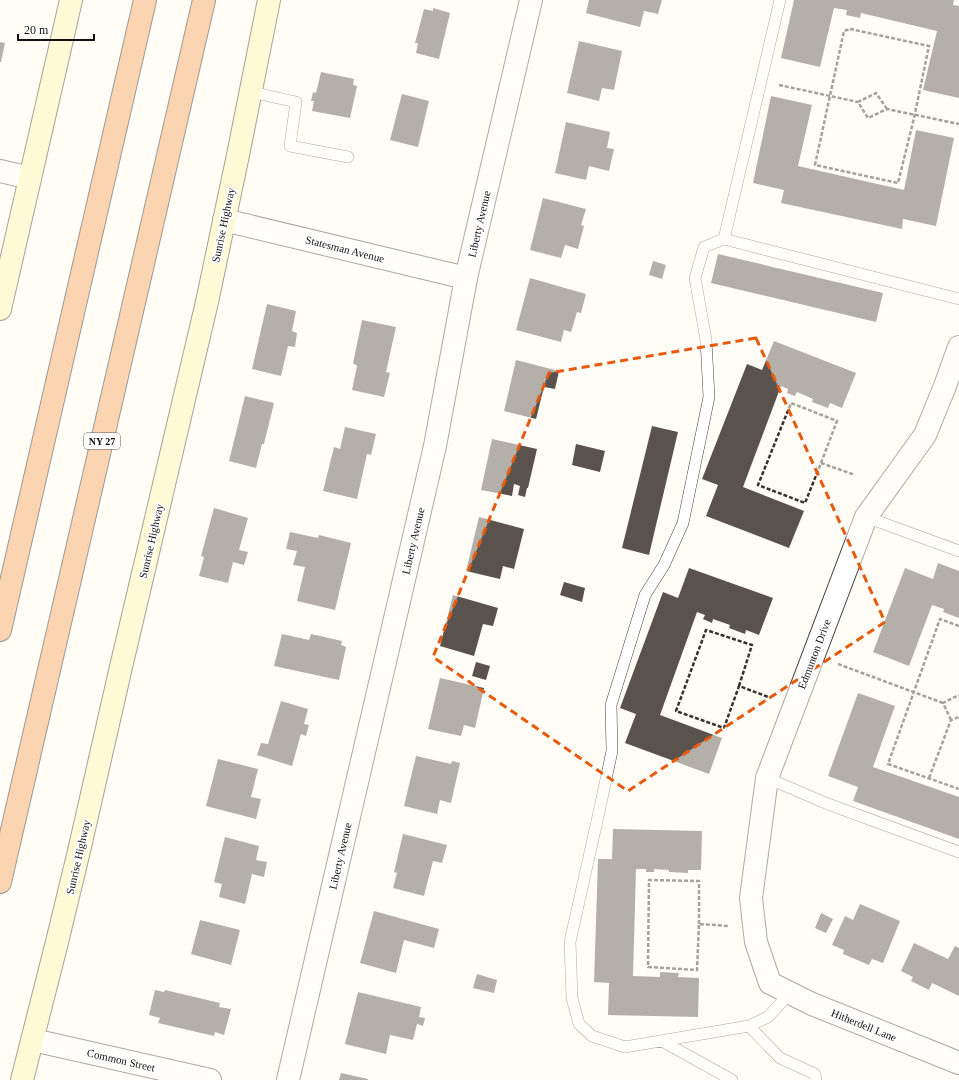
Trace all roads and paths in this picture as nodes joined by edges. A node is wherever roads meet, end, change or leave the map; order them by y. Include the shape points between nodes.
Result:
1 (71, 0) edge
2 (145, 0) edge
3 (204, 0) edge
4 (269, 0) edge
5 (531, 0) edge
6 (780, 0) edge
7 (761, 81) junction
8 (251, 92) junction
9 (830, 96) junction
10 (858, 102) junction
11 (887, 109) junction
12 (914, 114) junction
13 (959, 124) edge
14 (348, 157) dead end
15 (0, 171) edge
16 (30, 178) junction
17 (224, 220) junction
18 (724, 239) junction
19 (466, 278) junction
20 (959, 299) edge
21 (0, 308) edge
22 (959, 347) edge
23 (821, 463) junction
24 (854, 475) dead end
25 (866, 517) junction
26 (959, 552) edge
27 (959, 626) edge
28 (0, 630) edge
29 (838, 664) dead end
30 (739, 686) junction
31 (914, 692) junction
32 (959, 695) edge
33 (774, 699) dead end
34 (943, 703) junction
35 (959, 717) edge
36 (951, 720) junction
37 (767, 778) junction
38 (929, 778) junction
39 (959, 789) edge
40 (959, 852) edge
41 (0, 882) edge
42 (698, 924) junction
43 (729, 926) dead end
44 (770, 983) joint
45 (790, 993) junction
46 (749, 1026) junction
47 (33, 1040) junction
48 (662, 1040) junction
49 (959, 1063) edge
50 (22, 1080) edge
51 (210, 1080) edge
52 (288, 1080) edge
53 (732, 1080) edge
54 (816, 1080) edge

1 - 16 main road
2 - 28 highway
3 - 41 highway, NY 27
4 - 8 main road, Sunrise Highway
5 - 19 street, Liberty Avenue
6 - 7 lane
7 - 9 path
7 - 18 lane
8 - 14 lane via 296,102 290,146
8 - 17 main road, Sunrise Highway
9 - 10 path
9 - 12 path via 844,30 850,28 928,46
9 - 12 path via 815,165 822,167 898,183
10 - 11 path via 876,93
10 - 11 path via 868,118
11 - 12 path
12 - 13 path
15 - 16 street
16 - 21 main road
17 - 19 street, Statesman Avenue
17 - 47 main road, Sunrise Highway via 207,302
18 - 20 lane
18 - 48 lane via 704,246 695,278 706,340 709,397 683,523 664,565 645,595 611,706 612,752 570,942 572,998 579,1024 592,1036 625,1047
19 - 52 street, Liberty Avenue via 435,446
22 - 25 street, Edmunton Drive via 925,435
23 - 23 path via 805,503 758,485 791,403 837,421
23 - 24 path
25 - 26 lane
25 - 37 street, Edmunton Drive
27 - 31 path via 940,619
29 - 31 path
30 - 30 path via 724,728 676,711 706,630 752,645
30 - 33 path
31 - 34 path
31 - 38 path via 888,764
32 - 34 path
34 - 36 path
35 - 36 path
36 - 38 path
37 - 40 lane via 828,804
37 - 44 street, Edmunton Drive via 751,898 756,942
38 - 39 path
42 - 42 path via 697,970 648,967 649,880 699,881
42 - 43 path
44 - 45 street, Hitherdell Lane
45 - 46 lane via 768,1018
45 - 49 street, Hitherdell Lane
46 - 48 lane
46 - 54 lane via 780,1058 815,1074
47 - 50 main road, Sunrise Highway
47 - 51 street, Common Street
48 - 53 lane

